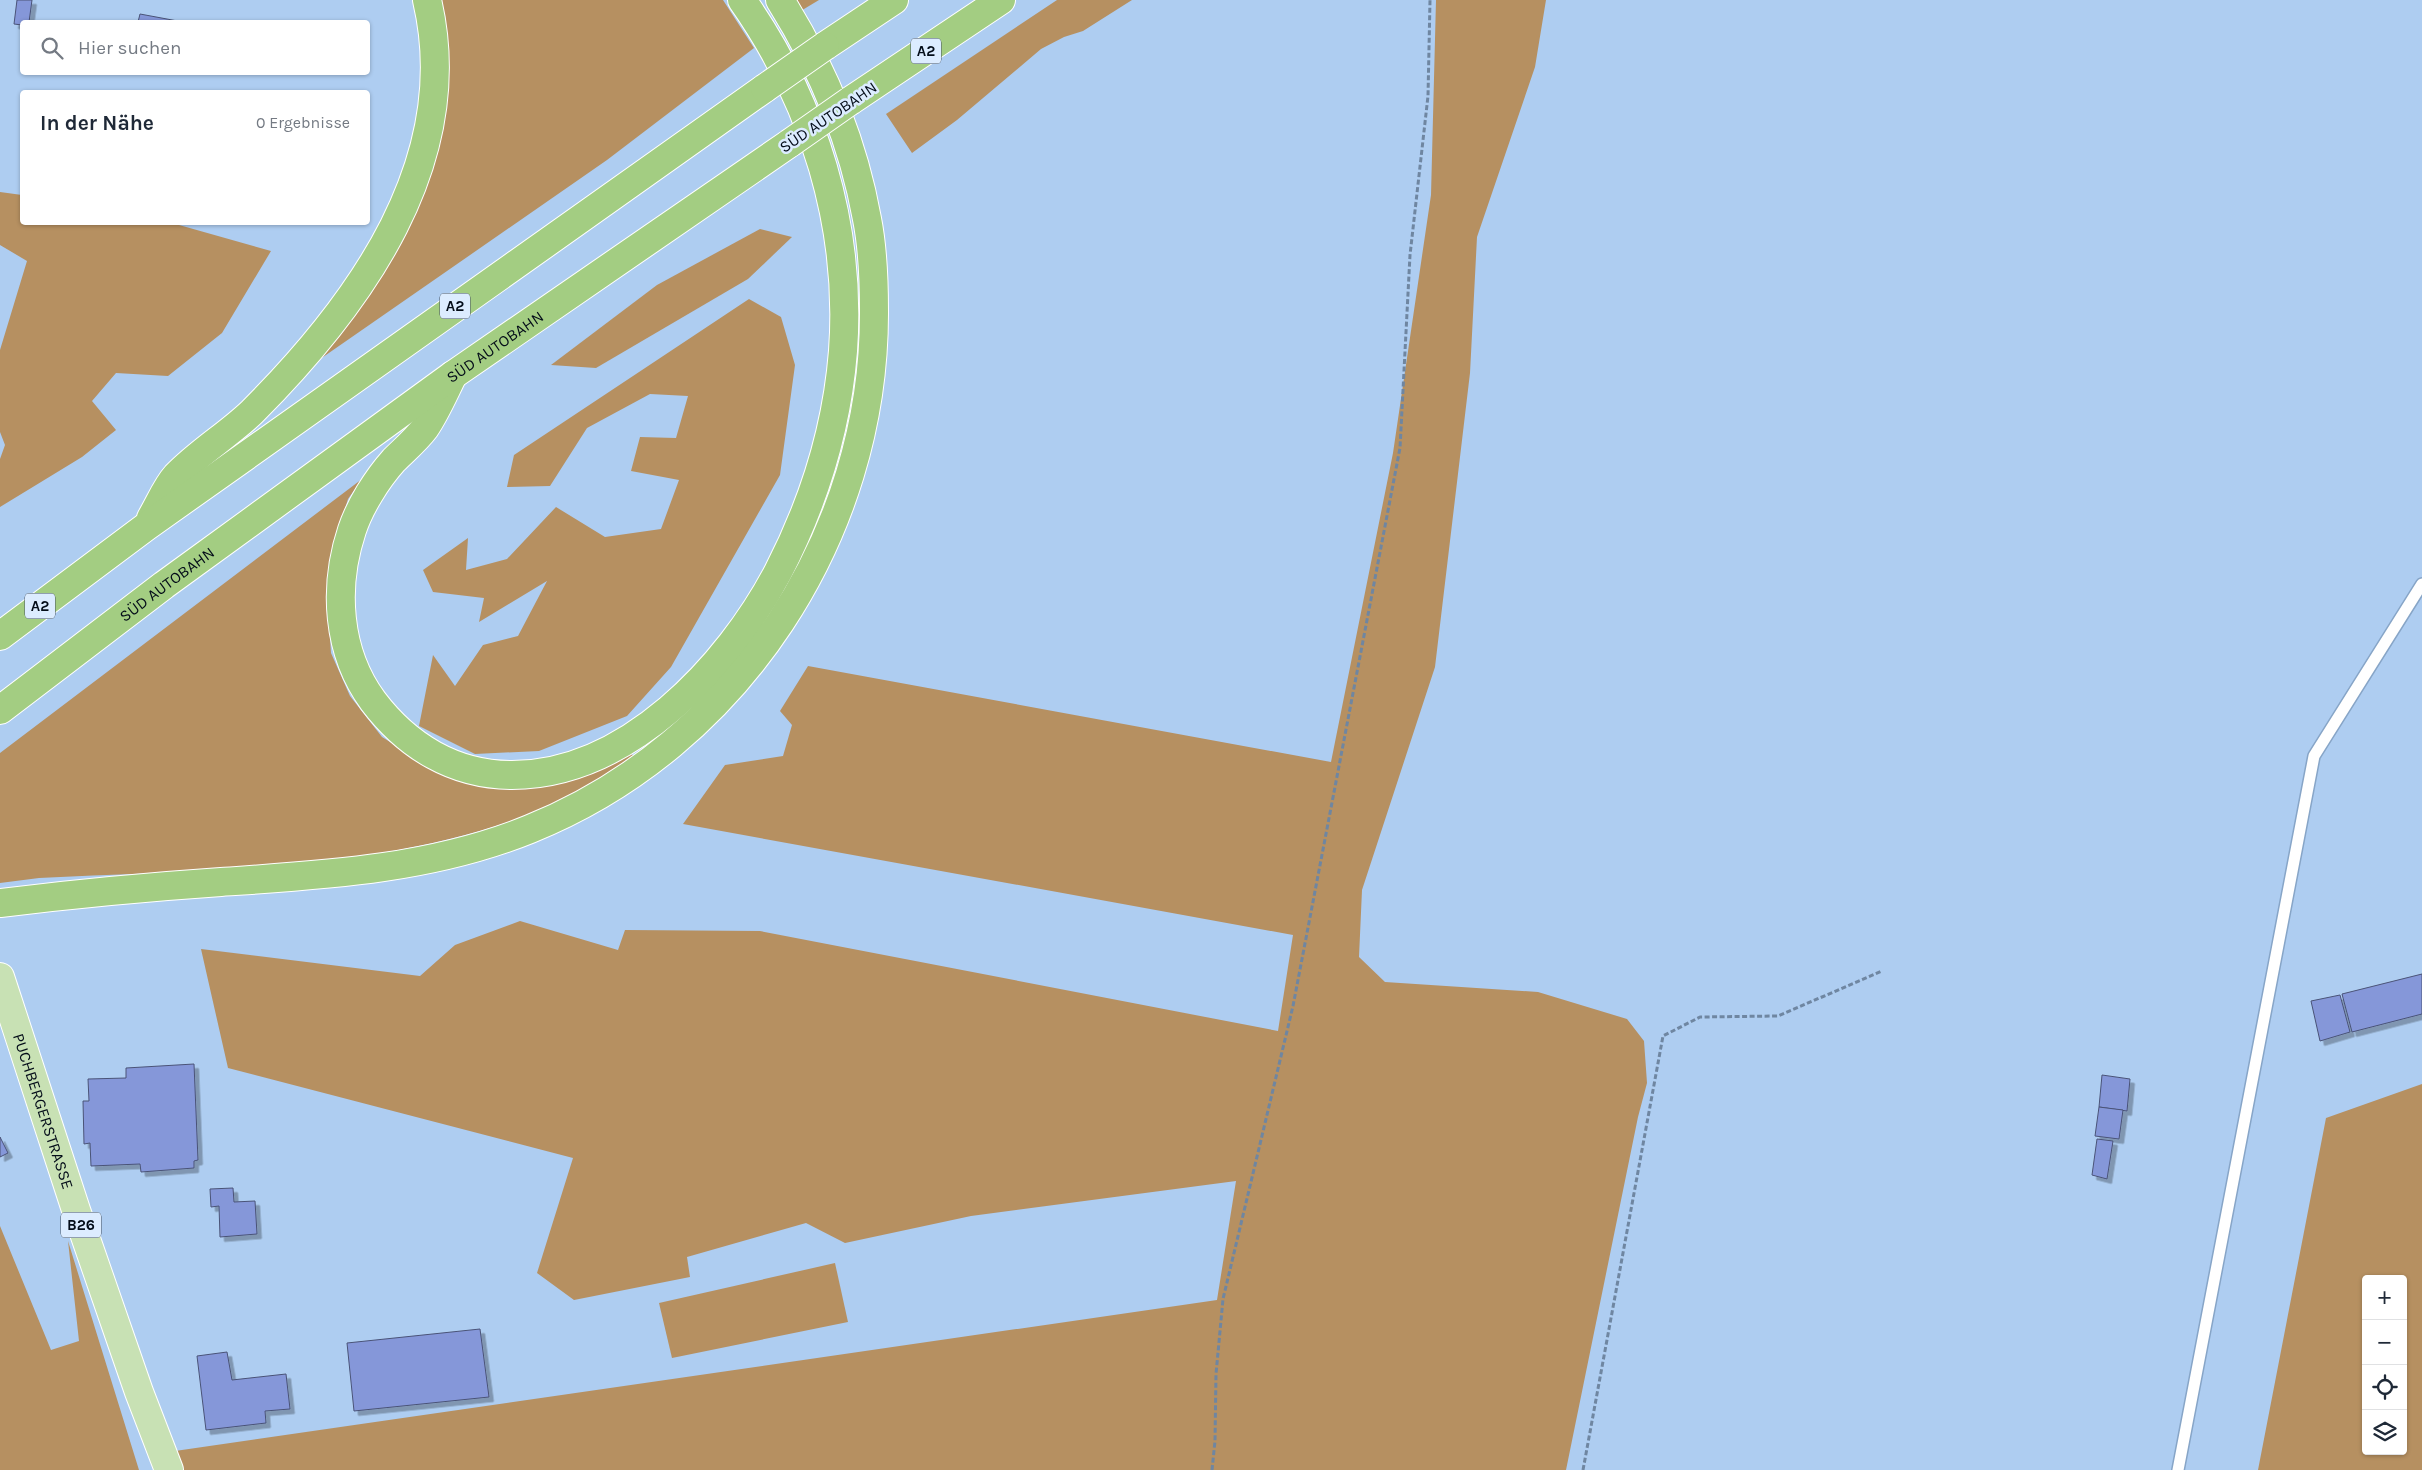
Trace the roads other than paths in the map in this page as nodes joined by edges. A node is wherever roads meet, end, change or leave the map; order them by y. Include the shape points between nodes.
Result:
1 (427, 0) edge
2 (742, 0) edge
3 (780, 0) edge
4 (894, 0) edge
5 (1001, 0) edge
6 (453, 376) junction
7 (146, 526) junction
8 (2422, 584) edge
9 (0, 636) edge
10 (0, 710) edge
11 (0, 903) edge
12 (0, 977) edge
13 (169, 1470) edge
14 (2178, 1470) edge

1 - 7 highway via 436,63 428,126 413,187 383,250 344,309 299,363 250,414 175,476
2 - 6 highway via 762,28 792,84 815,141 833,202 841,252 843,351 824,459 778,573 748,622 713,666 671,708 630,739 565,768 534,775 502,775 470,771 441,760 388,721 353,665 343,634 339,597 343,563 353,528 390,465 424,429
3 - 11 highway via 804,39 832,98 855,163 868,221 872,259 874,345 867,405 852,470 829,536 796,597 756,658 708,712 652,760 593,798 531,829 471,849 406,864 334,874 90,892
4 - 7 highway, A2, bridge
5 - 6 highway, SÜD AUTOBAHN / A2, bridge
6 - 10 highway, SÜD AUTOBAHN / A2 via 164,585
7 - 9 highway, A2
8 - 14 lane via 2314,756
12 - 13 main road, PUCHBERGERSTRASSE / B26 via 76,1210

